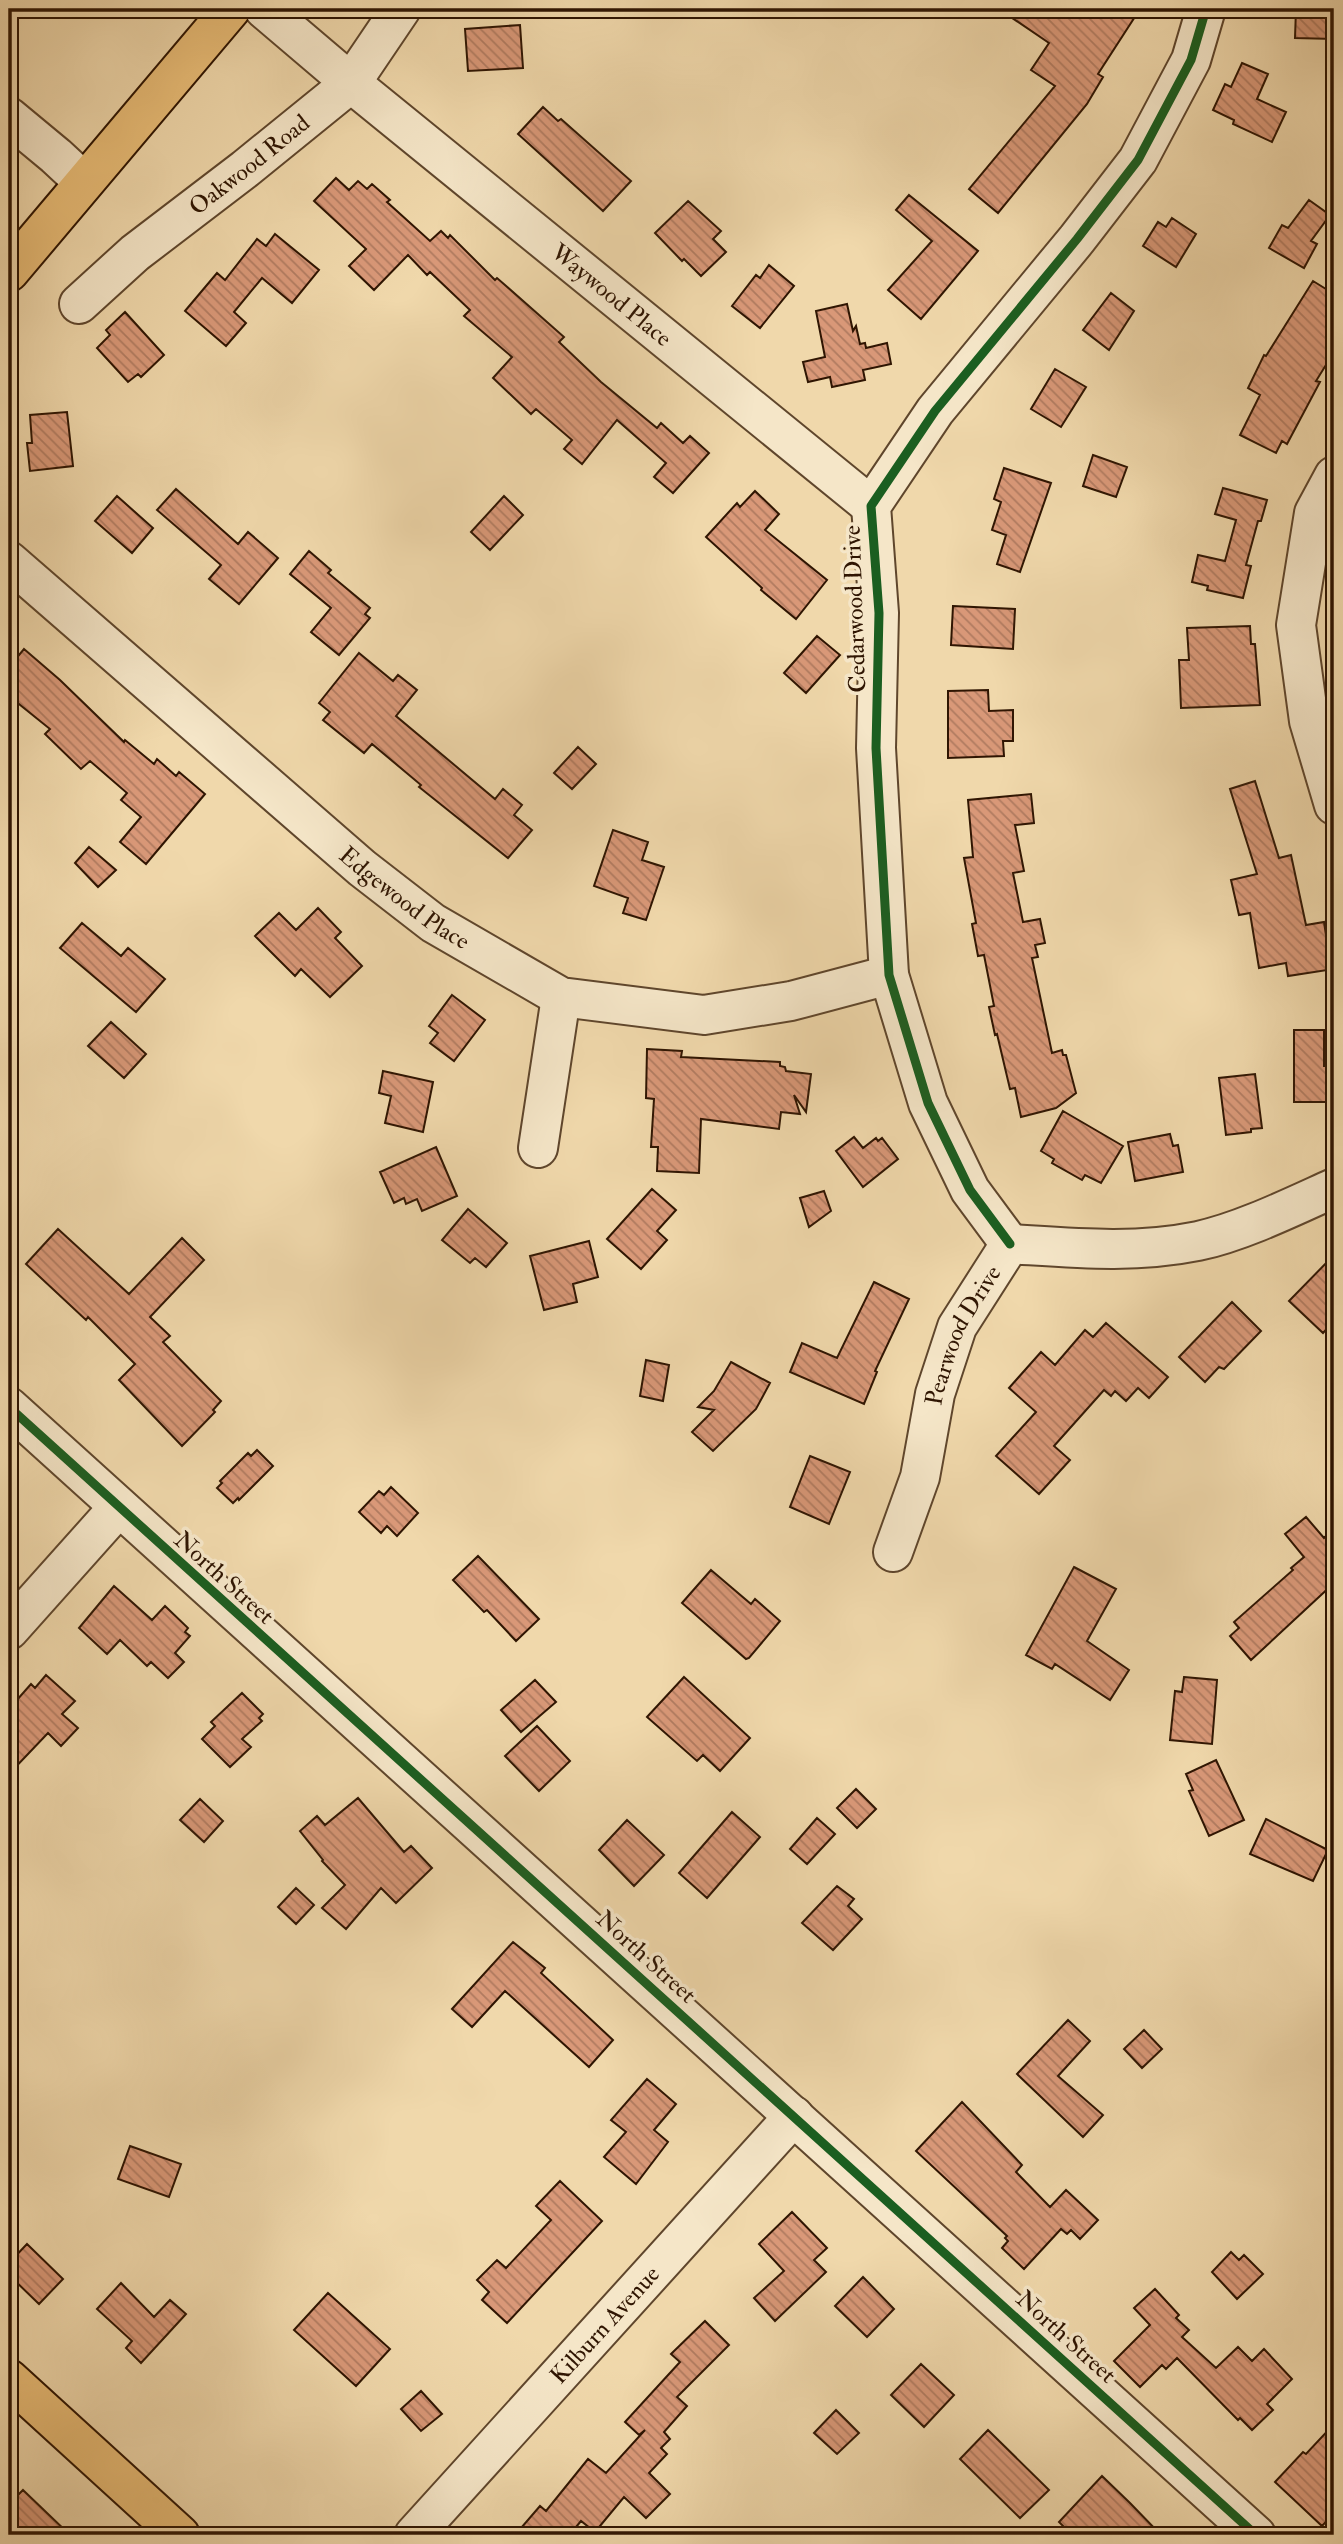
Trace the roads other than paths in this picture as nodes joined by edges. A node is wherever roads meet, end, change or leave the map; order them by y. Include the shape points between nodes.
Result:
1 (231, 9) edge
2 (264, 9) edge
3 (401, 9) edge
4 (1206, 9) edge
5 (351, 83) junction
6 (9, 117) edge
7 (83, 182) junction
8 (9, 272) edge
9 (79, 304) dead end
10 (1334, 476) edge
11 (871, 506) junction
12 (9, 561) edge
13 (1334, 805) edge
14 (889, 975) junction
15 (561, 997) junction
16 (538, 1148) dead end
17 (1334, 1188) edge
18 (1010, 1244) junction
19 (9, 1407) edge
20 (118, 1508) junction
21 (893, 1552) dead end
22 (9, 1630) edge
23 (794, 2116) junction
24 (9, 2379) edge
25 (180, 2535) edge
26 (414, 2535) edge
27 (1256, 2535) edge

1 - 7 main road
2 - 5 street, Waywood Place
3 - 5 street, Oakwood Road
4 - 11 street, Cedarwood Drive via 1191,60 1138,160 935,411
5 - 9 street, Oakwood Road via 135,253
5 - 11 street, Waywood Place
6 - 7 street
7 - 8 main road
10 - 13 street via 1314,513 1296,625 1309,720
11 - 14 street, Cedarwood Drive via 879,613 876,748
12 - 15 street, Edgewood Place via 362,868 433,923
14 - 15 street, Edgewood Place via 791,1001 704,1015
14 - 18 street, Cedarwood Drive via 928,1103 970,1190
15 - 16 street
17 - 18 street, Pearwood Drive via 1200,1241 1126,1251
18 - 21 street, Pearwood Drive via 957,1327 935,1394 920,1477
19 - 20 street, North Street
20 - 22 street
20 - 23 street, North Street
23 - 26 street, Kilburn Avenue
23 - 27 street, North Street
24 - 25 main road

